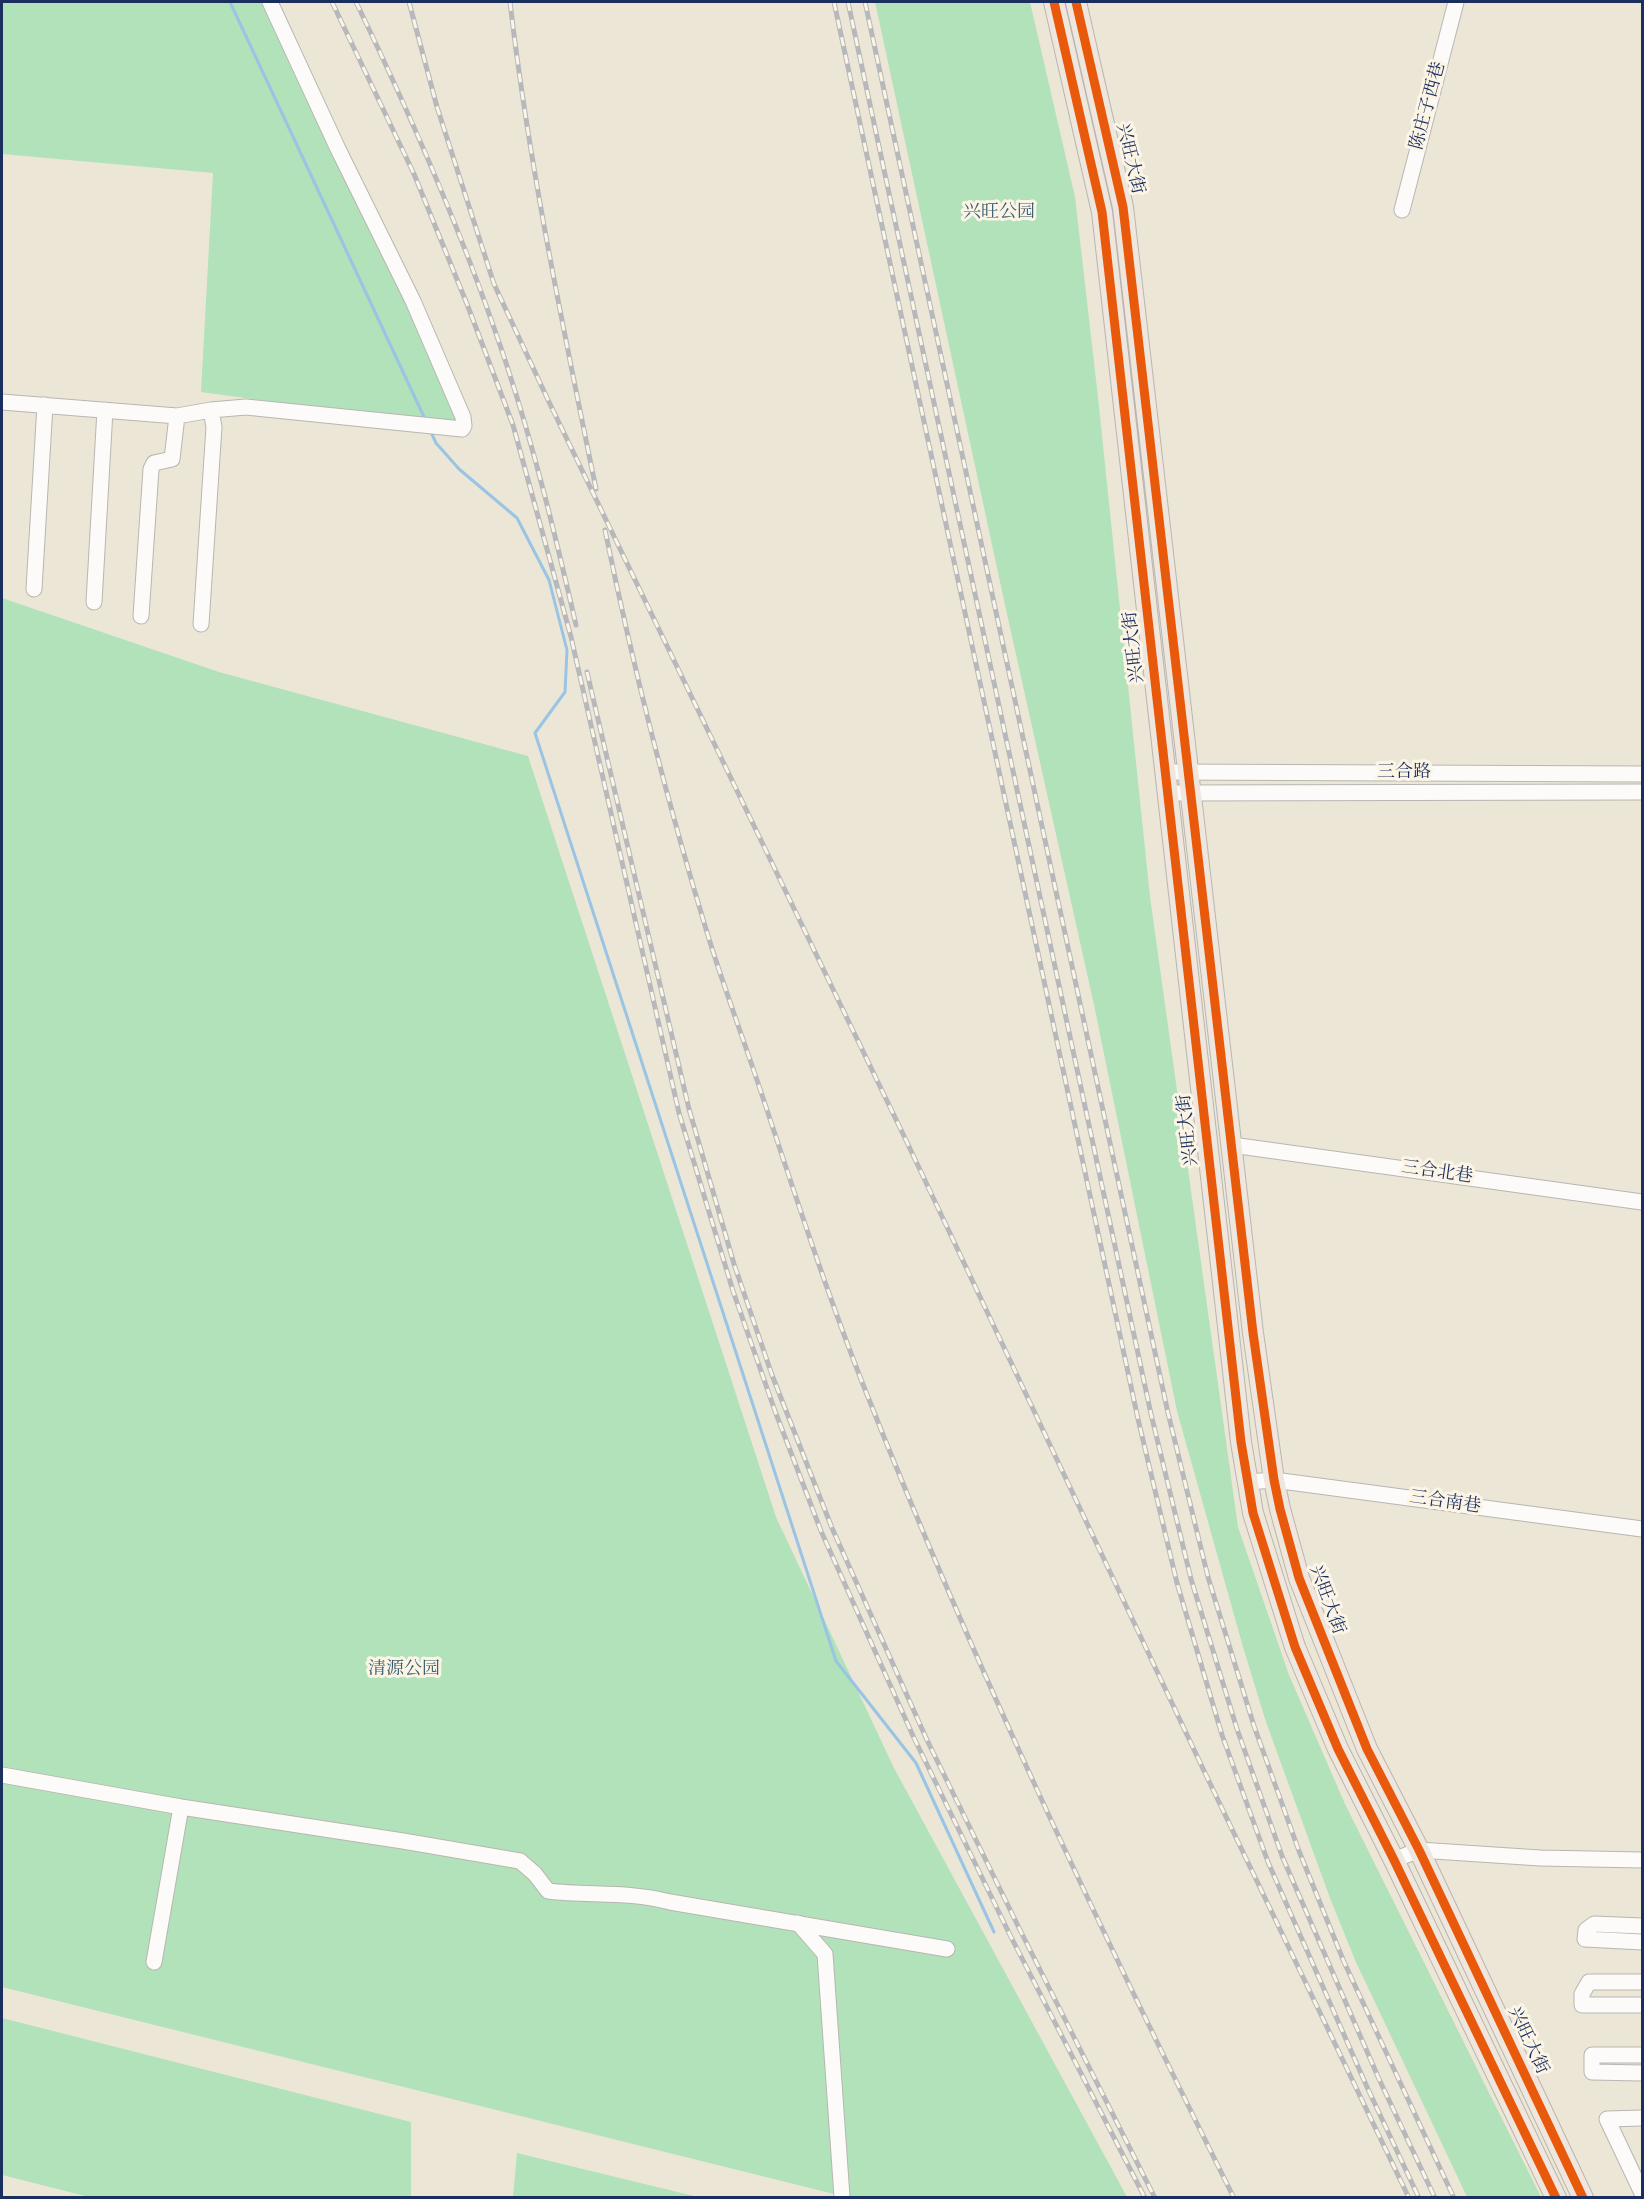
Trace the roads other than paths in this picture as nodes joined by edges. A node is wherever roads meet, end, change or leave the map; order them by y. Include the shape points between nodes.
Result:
1 (270, 2) edge
2 (1054, 2) edge
3 (1076, 2) edge
4 (1456, 2) edge
5 (1402, 210) dead end
6 (2, 402) edge
7 (45, 405) junction
8 (105, 410) junction
9 (211, 410) junction
10 (177, 416) junction
11 (34, 589) dead end
12 (94, 602) dead end
13 (141, 615) dead end
14 (201, 624) dead end
15 (1166, 772) junction
16 (1189, 772) junction
17 (1642, 774) edge
18 (1642, 792) edge
19 (1168, 793) junction
20 (1191, 793) junction
21 (1232, 1145) junction
22 (1642, 1202) edge
23 (1274, 1480) junction
24 (1247, 1482) junction
25 (1642, 1530) edge
26 (2, 1775) edge
27 (181, 1807) junction
28 (1419, 1850) junction
29 (1394, 1860) junction
30 (1642, 1860) edge
31 (798, 1923) junction
32 (1642, 1926) edge
33 (1642, 1942) edge
34 (947, 1949) dead end
35 (154, 1962) dead end
36 (1642, 1982) edge
37 (1642, 2005) edge
38 (1642, 2055) edge
39 (1642, 2073) edge
40 (1642, 2118) edge
41 (1641, 2186) edge
42 (842, 2197) edge
43 (1556, 2198) edge
44 (1582, 2198) edge

1 - 9 street via 413,300 464,426 458,429 246,407
2 - 15 main road, 兴旺大街 via 1102,212
3 - 16 main road, 兴旺大街 via 1123,207
4 - 5 street, 陈庄子西巷
6 - 7 street
7 - 8 street
7 - 11 street
8 - 10 street
8 - 12 street
9 - 10 street
9 - 14 street via 214,427
10 - 13 street via 172,459 154,463 151,470
15 - 16 street, 三合路
15 - 19 main road, 兴旺大街
16 - 17 street, 三合路
16 - 20 main road, 兴旺大街
18 - 20 street, 三合路
19 - 20 street, 三合路
19 - 24 main road, 兴旺大街
20 - 21 main road, 兴旺大街
21 - 22 street, 三合北巷
21 - 23 main road, 兴旺大街
23 - 24 street, 三合南巷
23 - 25 street, 三合南巷
23 - 28 main road, 兴旺大街 via 1299,1578 1367,1749
24 - 29 main road, 兴旺大街 via 1295,1647 1338,1749
26 - 27 street
27 - 31 street via 520,1861 548,1891 652,1897
27 - 35 street
28 - 29 street
28 - 30 street
28 - 44 main road, 兴旺大街
29 - 43 main road, 兴旺大街
31 - 34 street
31 - 42 street via 825,1954
32 - 33 street via 1594,1924 1586,1930 1585,1939
36 - 37 street via 1589,1982 1582,1994 1582,2005
38 - 39 street via 1592,2055 1592,2072
40 - 41 street via 1607,2119

